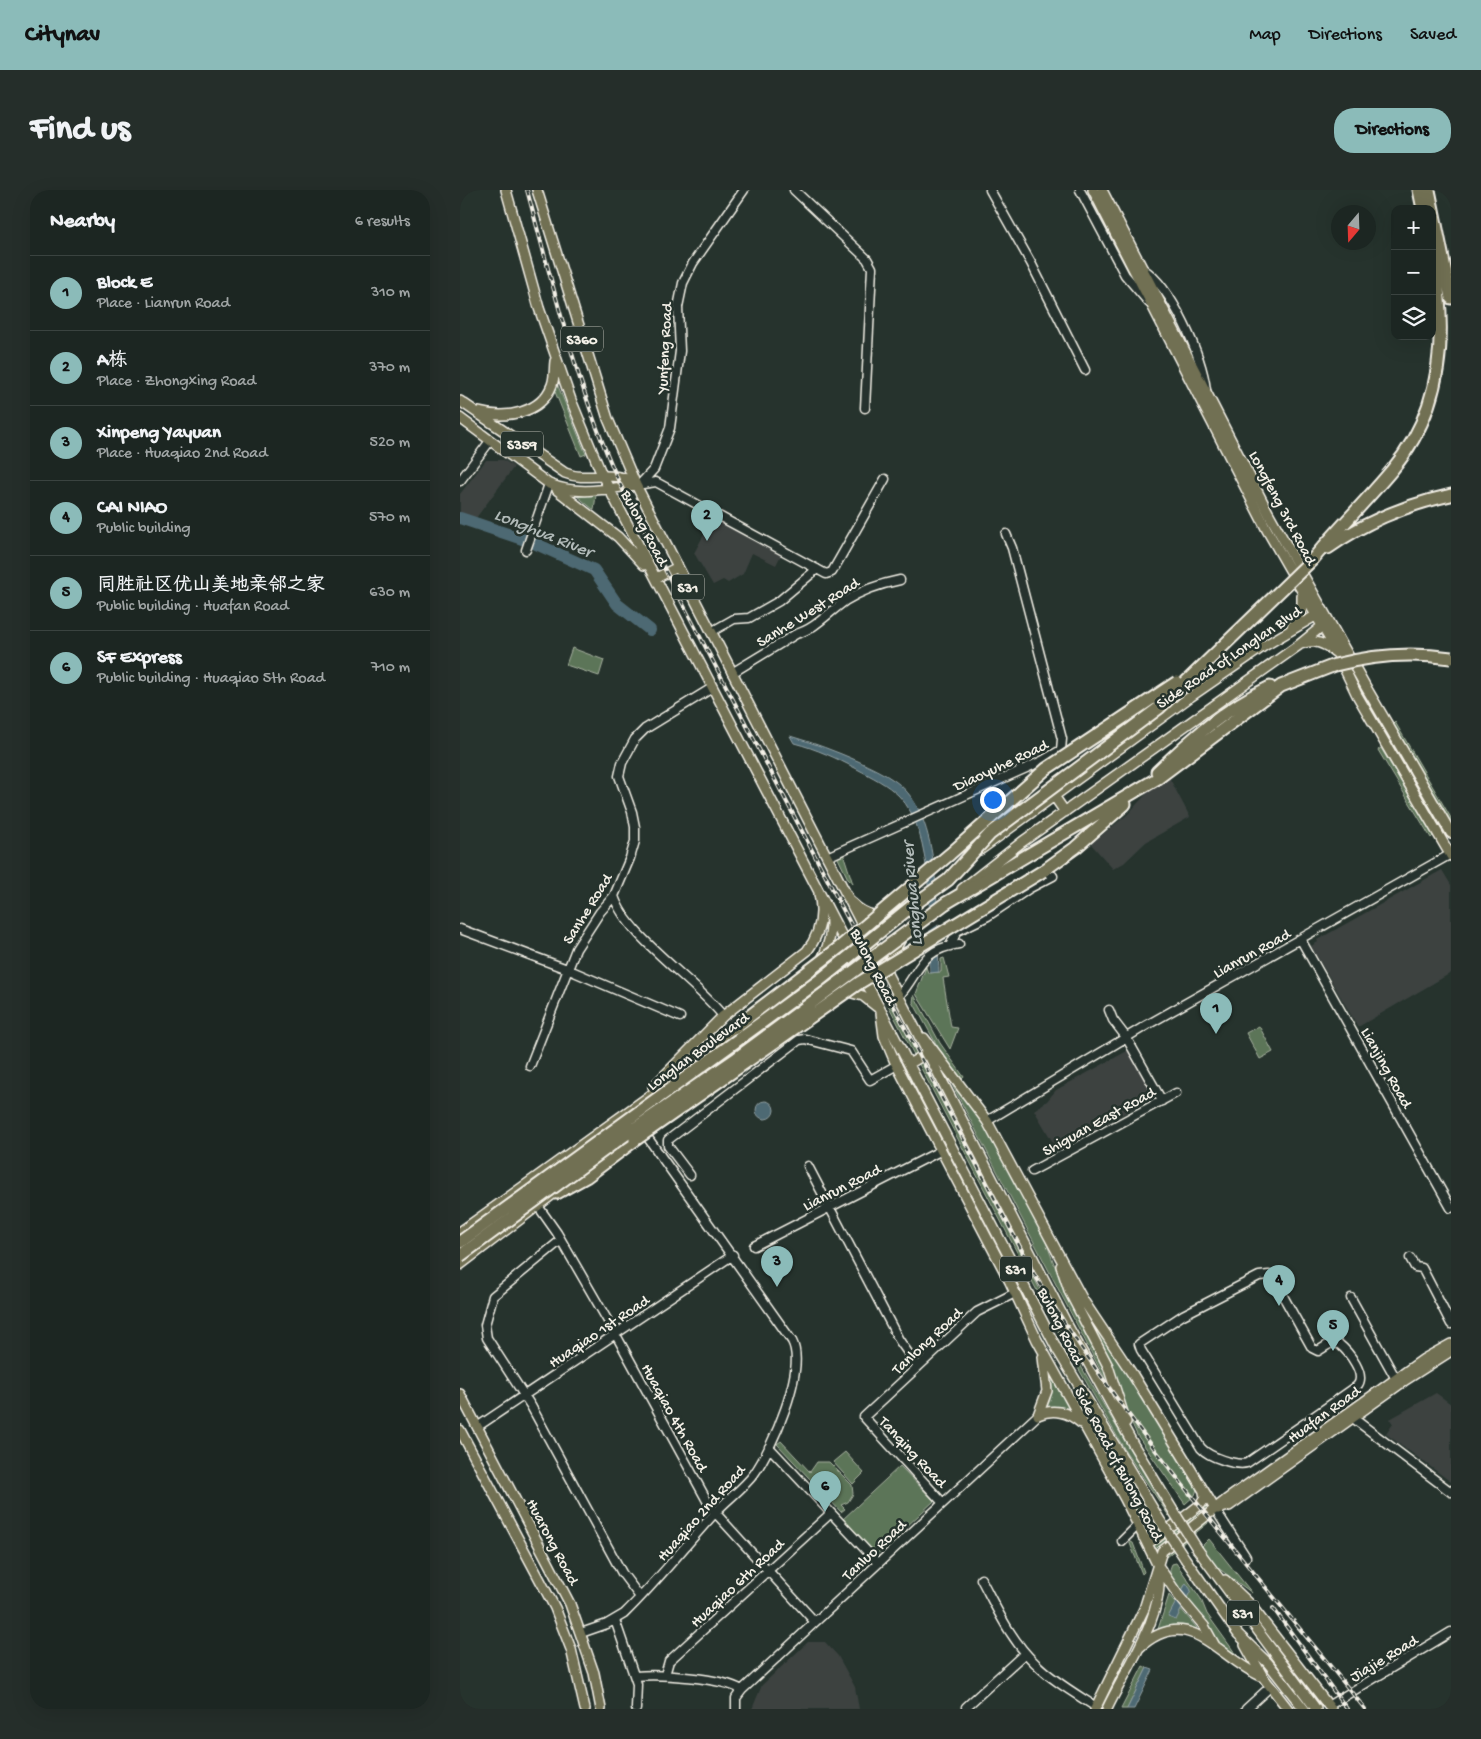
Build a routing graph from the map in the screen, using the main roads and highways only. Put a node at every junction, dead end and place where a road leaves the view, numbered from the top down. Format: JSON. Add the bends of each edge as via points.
{"nodes":[{"id":1,"x":506,"y":190,"type":"edge"},
{"id":2,"x":538,"y":190,"type":"edge"},
{"id":3,"x":1093,"y":190,"type":"edge"},
{"id":4,"x":1102,"y":190,"type":"edge"},
{"id":5,"x":1419,"y":190,"type":"edge"},
{"id":6,"x":1430,"y":190,"type":"edge"},
{"id":7,"x":1422,"y":205,"type":"edge"},
{"id":8,"x":1436,"y":280,"type":"edge"},
{"id":9,"x":1451,"y":298,"type":"edge"},
{"id":10,"x":555,"y":356,"type":"junction"},
{"id":11,"x":460,"y":401,"type":"edge"},
{"id":12,"x":472,"y":410,"type":"junction"},
{"id":13,"x":460,"y":418,"type":"edge"},
{"id":14,"x":602,"y":475,"type":"junction"},
{"id":15,"x":549,"y":484,"type":"junction"},
{"id":16,"x":636,"y":485,"type":"junction"},
{"id":17,"x":609,"y":489,"type":"junction"},
{"id":18,"x":1451,"y":495,"type":"edge"},
{"id":19,"x":1314,"y":559,"type":"junction"},
{"id":20,"x":678,"y":567,"type":"junction"},
{"id":21,"x":656,"y":578,"type":"junction"},
{"id":22,"x":1299,"y":587,"type":"junction"},
{"id":23,"x":1315,"y":616,"type":"junction"},
{"id":24,"x":1326,"y":616,"type":"junction"},
{"id":25,"x":1322,"y":627,"type":"junction"},
{"id":26,"x":1290,"y":630,"type":"junction"},
{"id":27,"x":1298,"y":645,"type":"junction"},
{"id":28,"x":1451,"y":658,"type":"edge"},
{"id":29,"x":1336,"y":659,"type":"junction"},
{"id":30,"x":1209,"y":660,"type":"junction"},
{"id":31,"x":1054,"y":796,"type":"junction"},
{"id":32,"x":1065,"y":812,"type":"junction"},
{"id":33,"x":1451,"y":833,"type":"edge"},
{"id":34,"x":1451,"y":855,"type":"edge"},
{"id":35,"x":946,"y":878,"type":"junction"},
{"id":36,"x":815,"y":882,"type":"junction"},
{"id":37,"x":848,"y":900,"type":"junction"},
{"id":38,"x":945,"y":902,"type":"junction"},
{"id":39,"x":828,"y":906,"type":"junction"},
{"id":40,"x":899,"y":911,"type":"junction"},
{"id":41,"x":913,"y":925,"type":"junction"},
{"id":42,"x":867,"y":936,"type":"junction"},
{"id":43,"x":850,"y":950,"type":"junction"},
{"id":44,"x":876,"y":953,"type":"junction"},
{"id":45,"x":859,"y":966,"type":"junction"},
{"id":46,"x":804,"y":987,"type":"junction"},
{"id":47,"x":896,"y":992,"type":"junction"},
{"id":48,"x":820,"y":995,"type":"junction"},
{"id":49,"x":881,"y":1010,"type":"junction"},
{"id":50,"x":914,"y":1024,"type":"junction"},
{"id":51,"x":927,"y":1054,"type":"junction"},
{"id":52,"x":909,"y":1064,"type":"junction"},
{"id":53,"x":660,"y":1088,"type":"junction"},
{"id":54,"x":633,"y":1108,"type":"junction"},
{"id":55,"x":621,"y":1117,"type":"junction"},
{"id":56,"x":636,"y":1129,"type":"junction"},
{"id":57,"x":557,"y":1193,"type":"joint"},
{"id":58,"x":994,"y":1226,"type":"junction"},
{"id":59,"x":460,"y":1232,"type":"edge"},
{"id":60,"x":460,"y":1242,"type":"edge"},
{"id":61,"x":1057,"y":1252,"type":"junction"},
{"id":62,"x":460,"y":1256,"type":"edge"},
{"id":63,"x":460,"y":1265,"type":"edge"},
{"id":64,"x":1015,"y":1295,"type":"junction"},
{"id":65,"x":1038,"y":1340,"type":"junction"},
{"id":66,"x":1451,"y":1344,"type":"edge"},
{"id":67,"x":1450,"y":1354,"type":"edge"},
{"id":68,"x":460,"y":1394,"type":"edge"},
{"id":69,"x":1350,"y":1416,"type":"junction"},
{"id":70,"x":1086,"y":1428,"type":"junction"},
{"id":71,"x":460,"y":1430,"type":"edge"},
{"id":72,"x":1133,"y":1444,"type":"junction"},
{"id":73,"x":1204,"y":1492,"type":"junction"},
{"id":74,"x":1215,"y":1509,"type":"junction"},
{"id":75,"x":1143,"y":1537,"type":"junction"},
{"id":76,"x":1157,"y":1564,"type":"junction"},
{"id":77,"x":1212,"y":1569,"type":"junction"},
{"id":78,"x":1238,"y":1634,"type":"junction"},
{"id":79,"x":1127,"y":1644,"type":"junction"},
{"id":80,"x":1215,"y":1646,"type":"junction"},
{"id":81,"x":1135,"y":1651,"type":"junction"},
{"id":82,"x":1272,"y":1660,"type":"junction"},
{"id":83,"x":1263,"y":1676,"type":"junction"},
{"id":84,"x":601,"y":1707,"type":"edge"},
{"id":85,"x":1096,"y":1708,"type":"edge"},
{"id":86,"x":1330,"y":1708,"type":"edge"},
{"id":87,"x":585,"y":1709,"type":"edge"},
{"id":88,"x":1107,"y":1709,"type":"edge"},
{"id":89,"x":1288,"y":1709,"type":"edge"},
{"id":90,"x":1304,"y":1709,"type":"edge"},
{"id":91,"x":1316,"y":1709,"type":"edge"}],
"edges":[{"from":1,"to":10,"type":"main road","name":"Bulong Road","number":"S360","via":[[538,308]]},
{"from":2,"to":16,"type":"main road","name":"Bulong Road","number":"S360","via":[[608,419]]},
{"from":3,"to":22,"type":"main road","name":"Longfeng 3rd Road"},
{"from":4,"to":24,"type":"main road","name":"Longfeng 3rd Road","via":[[1269,514]]},
{"from":5,"to":7,"type":"highway"},
{"from":6,"to":9,"type":"highway"},
{"from":8,"to":19,"type":"highway","via":[[1442,320],[1440,362],[1427,409],[1393,469]]},
{"from":10,"to":12,"type":"main road","via":[[552,384],[532,407],[505,416]]},
{"from":10,"to":14,"type":"main road","name":"Bulong Road","number":"S360"},
{"from":11,"to":12,"type":"main road","number":"S359"},
{"from":12,"to":14,"type":"main road","number":"S359","via":[[560,471],[579,477]]},
{"from":13,"to":15,"type":"main road","number":"S359"},
{"from":14,"to":16,"type":"main road","number":"S359","via":[[622,477]]},
{"from":14,"to":17,"type":"main road","name":"Bulong Road","number":"S360"},
{"from":15,"to":17,"type":"main road","number":"S359","via":[[572,491]]},
{"from":15,"to":21,"type":"main road","via":[[618,537]]},
{"from":16,"to":17,"type":"main road","number":"S359"},
{"from":16,"to":20,"type":"main road","name":"Bulong Road","number":"S31"},
{"from":17,"to":21,"type":"main road","name":"Bulong Road","number":"S360"},
{"from":18,"to":19,"type":"highway","via":[[1410,505],[1370,521]]},
{"from":19,"to":30,"type":"highway","bridge":true},
{"from":20,"to":21,"type":"main road"},
{"from":20,"to":37,"type":"main road","name":"Bulong Road","number":"S31"},
{"from":21,"to":36,"type":"main road","name":"Bulong Road","number":"S31"},
{"from":22,"to":23,"type":"main road","name":"Longfeng 3rd Road"},
{"from":22,"to":26,"type":"main road","via":[[1302,609]]},
{"from":23,"to":24,"type":"main road","name":"Side Road of Longlan Blvd"},
{"from":23,"to":25,"type":"main road","name":"Longfeng 3rd Road"},
{"from":23,"to":26,"type":"main road","name":"Side Road of Longlan Blvd"},
{"from":24,"to":25,"type":"main road","name":"Side Road of Longlan Blvd"},
{"from":24,"to":33,"type":"main road","name":"Longfeng 3rd Road"},
{"from":25,"to":27,"type":"main road","name":"Side Road of Longlan Blvd"},
{"from":25,"to":29,"type":"main road","name":"Longfeng 3rd Road"},
{"from":26,"to":31,"type":"main road","name":"Side Road of Longlan Blvd","via":[[1190,697]]},
{"from":27,"to":29,"type":"main road","via":[[1309,641],[1327,645]]},
{"from":27,"to":32,"type":"main road","name":"Side Road of Longlan Blvd"},
{"from":28,"to":29,"type":"highway","bridge":true,"via":[[1395,655]]},
{"from":29,"to":34,"type":"main road","name":"Longfeng 3rd Road"},
{"from":29,"to":38,"type":"highway","name":"Longlan Boulevard","via":[[1282,686],[1151,783]]},
{"from":29,"to":56,"type":"highway","bridge":true,"via":[[1289,677],[1227,710],[1060,860],[859,983]]},
{"from":30,"to":35,"type":"highway","name":"Longlan Boulevard","bridge":true,"via":[[1138,725],[990,834]]},
{"from":30,"to":53,"type":"highway","bridge":true,"via":[[1152,701],[1046,768],[840,947]]},
{"from":31,"to":32,"type":"main road"},
{"from":31,"to":35,"type":"main road","name":"Side Road of Longlan Blvd"},
{"from":32,"to":38,"type":"main road","name":"Side Road of Longlan Blvd"},
{"from":35,"to":40,"type":"main road","name":"Side Road of Longlan Blvd"},
{"from":35,"to":60,"type":"highway","name":"Longlan Boulevard","bridge":true,"via":[[820,980]]},
{"from":36,"to":39,"type":"main road","name":"Bulong Road","number":"S31"},
{"from":36,"to":54,"type":"main road","via":[[821,916],[813,942],[795,962],[723,1016]]},
{"from":37,"to":40,"type":"main road","via":[[872,916]]},
{"from":37,"to":42,"type":"main road","name":"Bulong Road","number":"S31"},
{"from":38,"to":41,"type":"main road","name":"Side Road of Longlan Blvd","bridge":true},
{"from":38,"to":62,"type":"highway","name":"Longlan Boulevard","bridge":true,"via":[[737,1058]]},
{"from":39,"to":43,"type":"main road","name":"Bulong Road","number":"S31"},
{"from":39,"to":46,"type":"main road","via":[[831,925],[826,950]]},
{"from":40,"to":42,"type":"main road","name":"Side Road of Longlan Blvd"},
{"from":41,"to":44,"type":"main road","name":"Side Road of Longlan Blvd"},
{"from":41,"to":47,"type":"main road","via":[[892,955],[890,965]]},
{"from":42,"to":43,"type":"main road","name":"Side Road of Longlan Blvd"},
{"from":42,"to":44,"type":"main road","name":"Bulong Road","number":"S31"},
{"from":43,"to":45,"type":"main road","name":"Bulong Road","number":"S31"},
{"from":43,"to":46,"type":"main road","name":"Side Road of Longlan Blvd"},
{"from":44,"to":45,"type":"main road","name":"Side Road of Longlan Blvd"},
{"from":44,"to":47,"type":"main road","name":"Bulong Road","number":"S31"},
{"from":45,"to":48,"type":"main road","name":"Side Road of Longlan Blvd"},
{"from":45,"to":49,"type":"main road","name":"Bulong Road","number":"S31"},
{"from":46,"to":53,"type":"main road","name":"Side Road of Longlan Blvd"},
{"from":47,"to":50,"type":"main road","name":"Bulong Road","number":"S31"},
{"from":48,"to":49,"type":"main road","via":[[832,991],[853,993],[873,1002]]},
{"from":48,"to":56,"type":"main road","name":"Side Road of Longlan Blvd"},
{"from":49,"to":52,"type":"main road","name":"Bulong Road","number":"S31"},
{"from":49,"to":64,"type":"main road","name":"Side Road of Bulong Road","via":[[884,1036],[897,1065]]},
{"from":50,"to":51,"type":"main road","name":"Bulong Road","number":"S31"},
{"from":50,"to":61,"type":"main road","via":[[987,1121]]},
{"from":51,"to":52,"type":"main road"},
{"from":51,"to":72,"type":"main road","name":"Bulong Road","number":"S31"},
{"from":52,"to":58,"type":"main road","name":"Bulong Road","number":"S31"},
{"from":53,"to":54,"type":"main road","name":"Side Road of Longlan Blvd"},
{"from":54,"to":55,"type":"main road"},
{"from":54,"to":56,"type":"main road"},
{"from":55,"to":56,"type":"main road"},
{"from":55,"to":59,"type":"main road"},
{"from":56,"to":57,"type":"highway","via":[[586,1177]]},
{"from":57,"to":63,"type":"main road"},
{"from":58,"to":64,"type":"main road"},
{"from":58,"to":78,"type":"main road","name":"Bulong Road","number":"S31","bridge":true,"via":[[1058,1351],[1109,1440]]},
{"from":61,"to":72,"type":"main road","via":[[1070,1293],[1108,1366]]},
{"from":61,"to":73,"type":"main road","via":[[1083,1300]]},
{"from":64,"to":65,"type":"main road","name":"Side Road of Bulong Road"},
{"from":65,"to":70,"type":"main road","name":"Side Road of Bulong Road"},
{"from":65,"to":70,"type":"main road","via":[[1047,1384],[1045,1400],[1038,1415],[1051,1411],[1066,1414]]},
{"from":66,"to":69,"type":"main road","name":"Huafan Road","via":[[1396,1379]]},
{"from":67,"to":69,"type":"main road","name":"Huafan Road"},
{"from":68,"to":84,"type":"main road","name":"Huarong Road","via":[[563,1588],[594,1673]]},
{"from":69,"to":74,"type":"main road","name":"Huafan Road"},
{"from":70,"to":75,"type":"main road","name":"Side Road of Bulong Road"},
{"from":71,"to":87,"type":"main road","name":"Huarong Road","via":[[555,1608],[570,1649]]},
{"from":72,"to":77,"type":"main road","name":"Bulong Road","number":"S31","bridge":true},
{"from":73,"to":74,"type":"main road"},
{"from":73,"to":75,"type":"main road","via":[[1201,1504],[1157,1538],[1151,1541]]},
{"from":74,"to":76,"type":"main road","name":"Huafan Road","via":[[1162,1552]]},
{"from":75,"to":76,"type":"main road","name":"Side Road of Bulong Road"},
{"from":76,"to":79,"type":"main road","name":"Huafan Road","via":[[1146,1604]]},
{"from":76,"to":80,"type":"main road","name":"Side Road of Bulong Road","via":[[1204,1626]]},
{"from":76,"to":81,"type":"main road","via":[[1160,1592]]},
{"from":77,"to":82,"type":"main road","name":"Bulong Road","number":"S31"},
{"from":77,"to":86,"type":"main road","via":[[1250,1603]]},
{"from":78,"to":82,"type":"main road","name":"Bulong Road","number":"S31"},
{"from":78,"to":83,"type":"main road"},
{"from":79,"to":81,"type":"main road"},
{"from":79,"to":85,"type":"main road","name":"Huafan Road"},
{"from":80,"to":81,"type":"main road","via":[[1193,1632],[1175,1629],[1154,1636]]},
{"from":80,"to":83,"type":"main road","name":"Side Road of Bulong Road","via":[[1242,1666]]},
{"from":81,"to":88,"type":"main road"},
{"from":82,"to":90,"type":"main road","name":"Bulong Road","number":"S31"},
{"from":82,"to":91,"type":"main road","name":"Bulong Road","number":"S31"},
{"from":83,"to":89,"type":"main road"},
{"from":84,"to":87,"type":"main road"}]}
